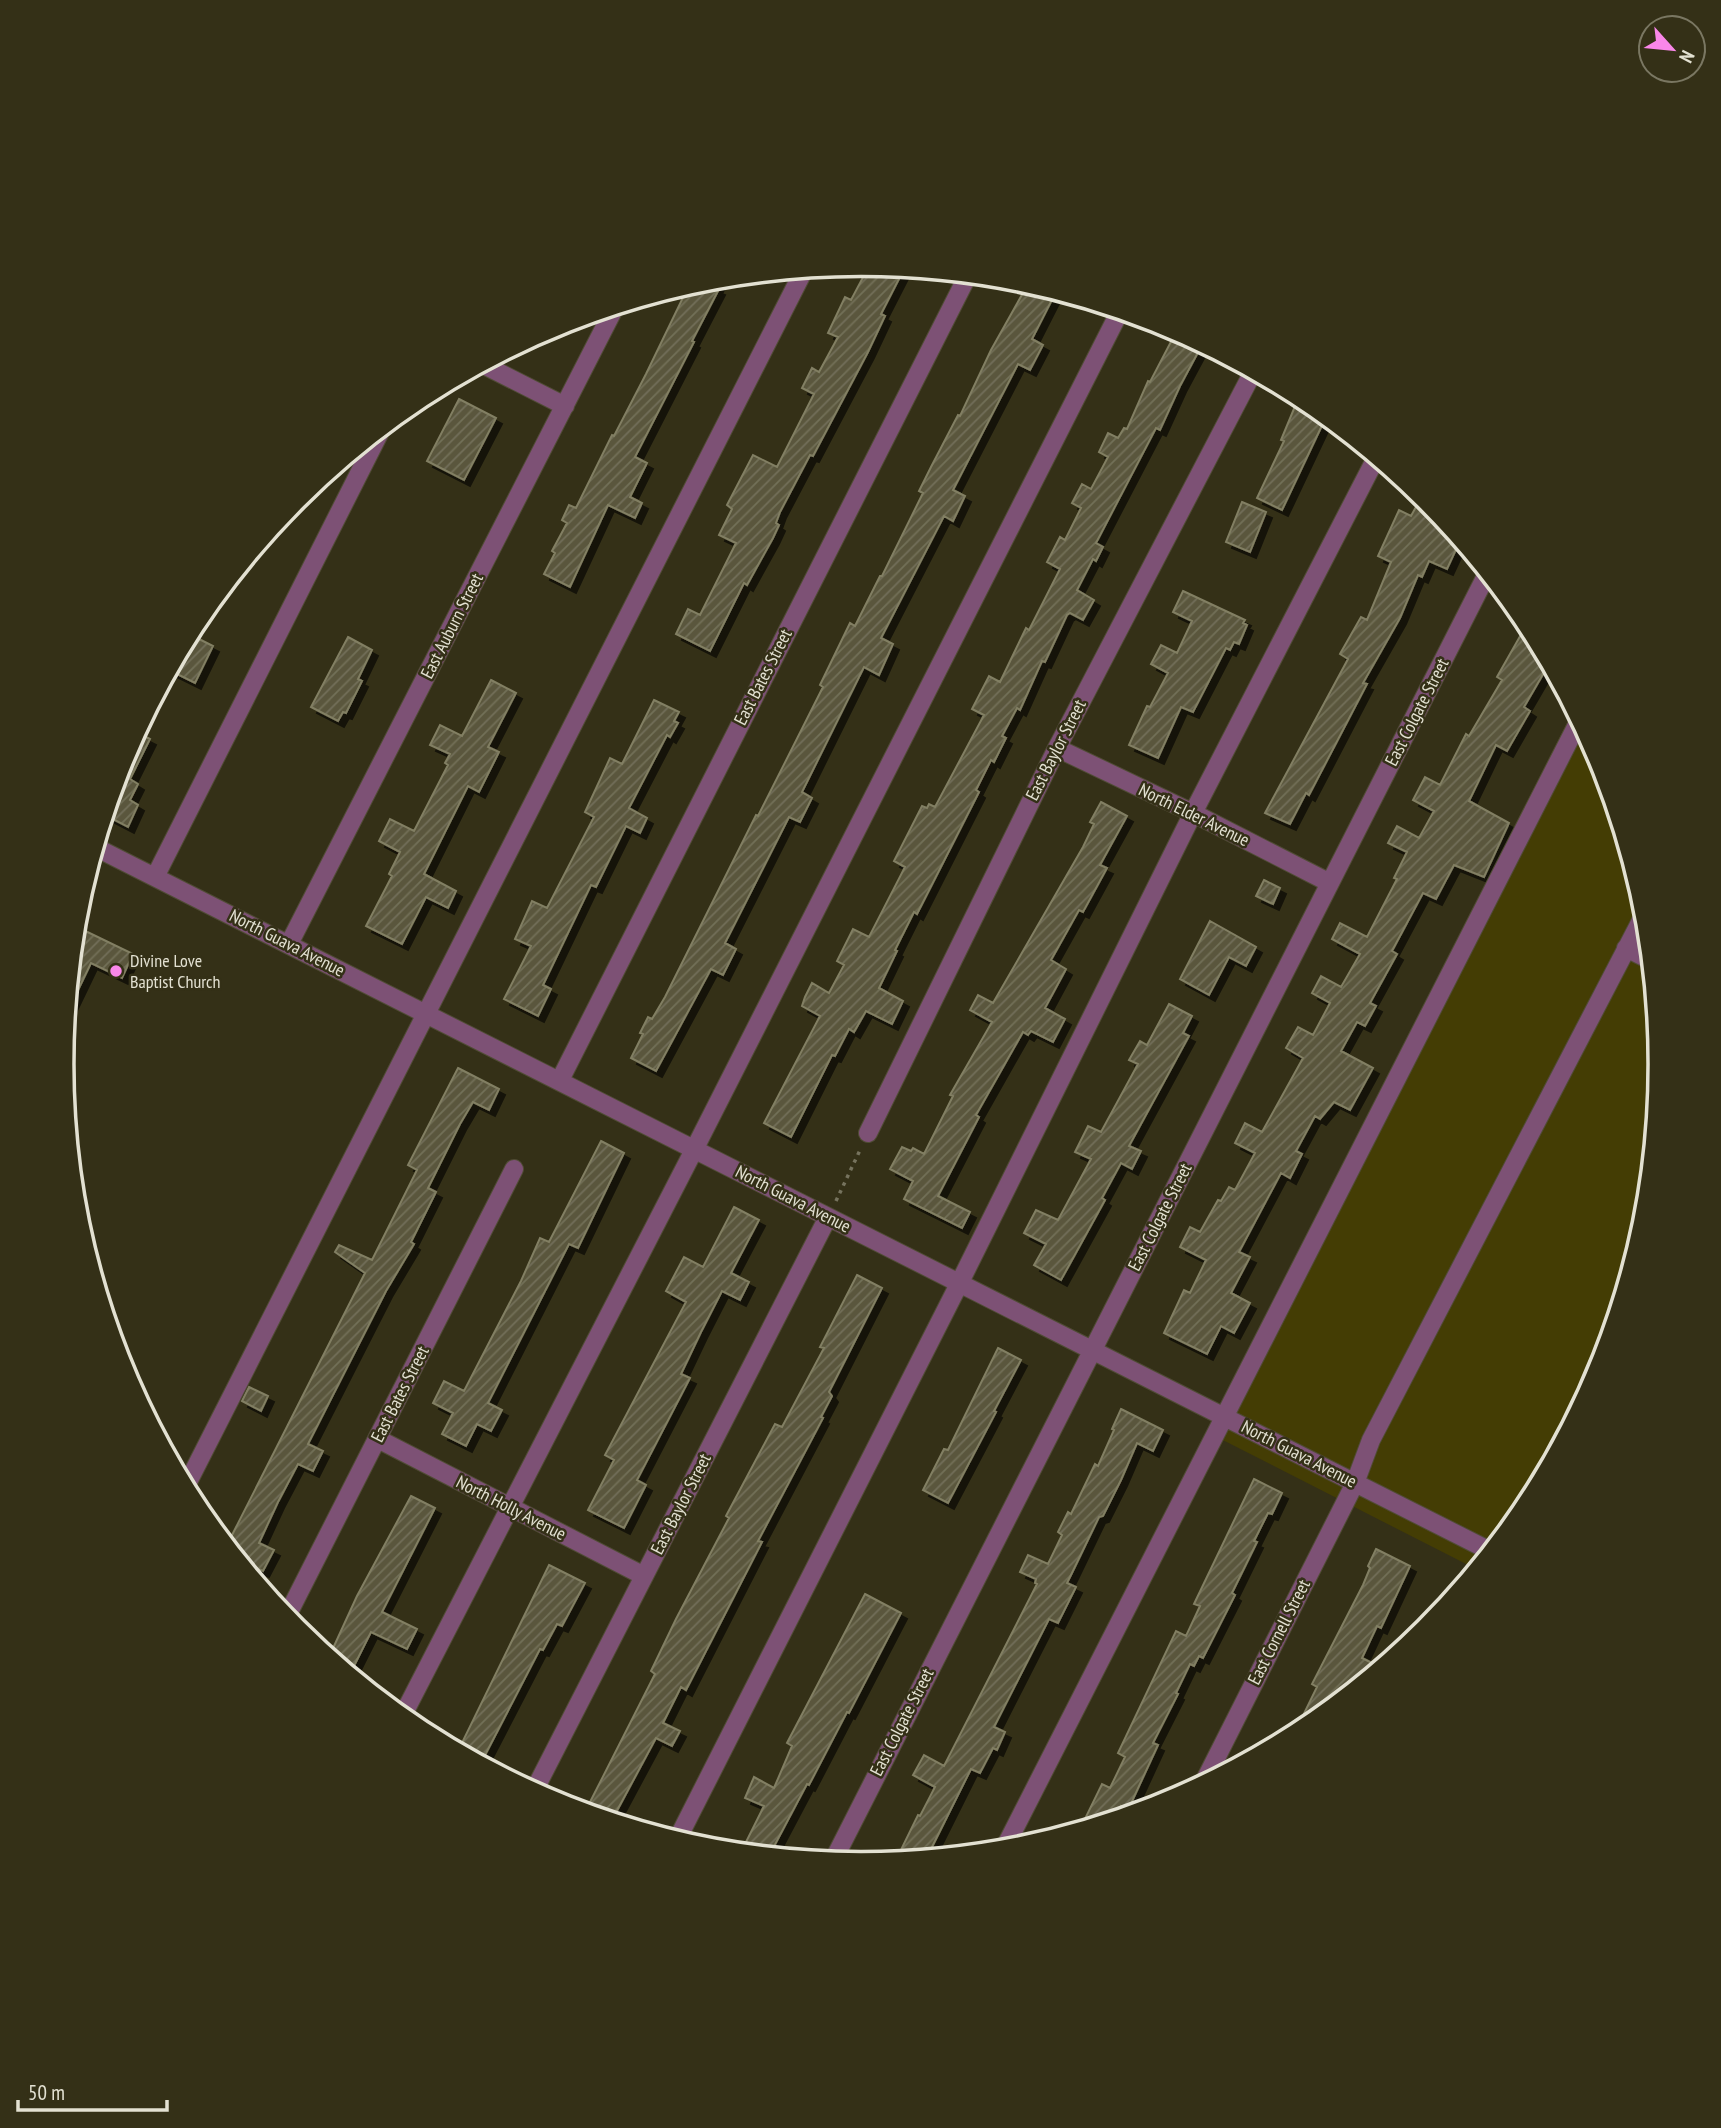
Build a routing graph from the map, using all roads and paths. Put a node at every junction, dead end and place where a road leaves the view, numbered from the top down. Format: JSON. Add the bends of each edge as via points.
{"nodes":[{"id":1,"x":799,"y":280,"type":"edge"},
{"id":2,"x":963,"y":284,"type":"edge"},
{"id":3,"x":609,"y":319,"type":"edge"},
{"id":4,"x":1116,"y":320,"type":"edge"},
{"id":5,"x":492,"y":369,"type":"edge"},
{"id":6,"x":1249,"y":379,"type":"edge"},
{"id":7,"x":565,"y":406,"type":"junction"},
{"id":8,"x":372,"y":447,"type":"edge"},
{"id":9,"x":1372,"y":466,"type":"edge"},
{"id":10,"x":1483,"y":582,"type":"edge"},
{"id":11,"x":1573,"y":732,"type":"edge"},
{"id":12,"x":1056,"y":748,"type":"junction"},
{"id":13,"x":1193,"y":813,"type":"junction"},
{"id":14,"x":103,"y":851,"type":"edge"},
{"id":15,"x":155,"y":877,"type":"junction"},
{"id":16,"x":1331,"y":883,"type":"junction"},
{"id":17,"x":1636,"y":930,"type":"edge"},
{"id":18,"x":289,"y":944,"type":"junction"},
{"id":19,"x":1626,"y":948,"type":"junction"},
{"id":20,"x":1640,"y":955,"type":"edge"},
{"id":21,"x":426,"y":1013,"type":"junction"},
{"id":22,"x":560,"y":1080,"type":"junction"},
{"id":23,"x":868,"y":1133,"type":"joint"},
{"id":24,"x":695,"y":1149,"type":"junction"},
{"id":25,"x":514,"y":1169,"type":"dead end"},
{"id":26,"x":828,"y":1216,"type":"junction"},
{"id":27,"x":960,"y":1284,"type":"junction"},
{"id":28,"x":1092,"y":1350,"type":"junction"},
{"id":29,"x":1223,"y":1416,"type":"junction"},
{"id":30,"x":377,"y":1439,"type":"junction"},
{"id":31,"x":191,"y":1476,"type":"edge"},
{"id":32,"x":1354,"y":1483,"type":"junction"},
{"id":33,"x":509,"y":1506,"type":"junction"},
{"id":34,"x":1481,"y":1548,"type":"edge"},
{"id":35,"x":644,"y":1576,"type":"junction"},
{"id":36,"x":292,"y":1607,"type":"edge"},
{"id":37,"x":407,"y":1707,"type":"edge"},
{"id":38,"x":1210,"y":1769,"type":"edge"},
{"id":39,"x":539,"y":1782,"type":"edge"},
{"id":40,"x":682,"y":1830,"type":"edge"},
{"id":41,"x":1010,"y":1837,"type":"edge"},
{"id":42,"x":837,"y":1850,"type":"edge"}],
"edges":[{"from":1,"to":21,"type":"street"},
{"from":2,"to":22,"type":"street","name":"East Bates Street"},
{"from":3,"to":7,"type":"street","name":"East Auburn Street"},
{"from":4,"to":24,"type":"street"},
{"from":5,"to":7,"type":"street"},
{"from":6,"to":12,"type":"street","name":"East Baylor Street"},
{"from":7,"to":18,"type":"street","name":"East Auburn Street"},
{"from":8,"to":15,"type":"street"},
{"from":9,"to":13,"type":"street"},
{"from":10,"to":16,"type":"street","name":"East Colgate Street"},
{"from":11,"to":29,"type":"street"},
{"from":12,"to":13,"type":"street","name":"North Elder Avenue"},
{"from":12,"to":23,"type":"street","name":"East Baylor Street"},
{"from":13,"to":16,"type":"street","name":"North Elder Avenue"},
{"from":13,"to":27,"type":"street"},
{"from":14,"to":15,"type":"street","name":"North Guava Avenue"},
{"from":15,"to":18,"type":"street","name":"North Guava Avenue"},
{"from":16,"to":28,"type":"street","name":"East Colgate Street"},
{"from":17,"to":19,"type":"street","name":"East Cornell Street"},
{"from":18,"to":21,"type":"street","name":"North Guava Avenue"},
{"from":19,"to":20,"type":"street"},
{"from":19,"to":32,"type":"street","name":"East Cornell Street","via":[[1378,1428]]},
{"from":21,"to":22,"type":"street","name":"North Guava Avenue"},
{"from":21,"to":31,"type":"street"},
{"from":22,"to":24,"type":"street","name":"North Guava Avenue"},
{"from":23,"to":26,"type":"path"},
{"from":24,"to":26,"type":"street","name":"North Guava Avenue"},
{"from":24,"to":33,"type":"street"},
{"from":25,"to":30,"type":"street","name":"East Bates Street"},
{"from":26,"to":27,"type":"street","name":"North Guava Avenue"},
{"from":26,"to":35,"type":"street","name":"East Baylor Street"},
{"from":27,"to":28,"type":"street","name":"North Guava Avenue"},
{"from":27,"to":40,"type":"street"},
{"from":28,"to":29,"type":"street","name":"North Guava Avenue"},
{"from":28,"to":42,"type":"street","name":"East Colgate Street"},
{"from":29,"to":32,"type":"street","name":"North Guava Avenue"},
{"from":29,"to":41,"type":"street"},
{"from":30,"to":33,"type":"street","name":"North Holly Avenue"},
{"from":30,"to":36,"type":"street","name":"East Bates Street"},
{"from":32,"to":34,"type":"street","name":"North Guava Avenue"},
{"from":32,"to":38,"type":"street","name":"East Cornell Street"},
{"from":33,"to":35,"type":"street","name":"North Holly Avenue"},
{"from":33,"to":37,"type":"street"},
{"from":35,"to":39,"type":"street","name":"East Baylor Street"}]}
